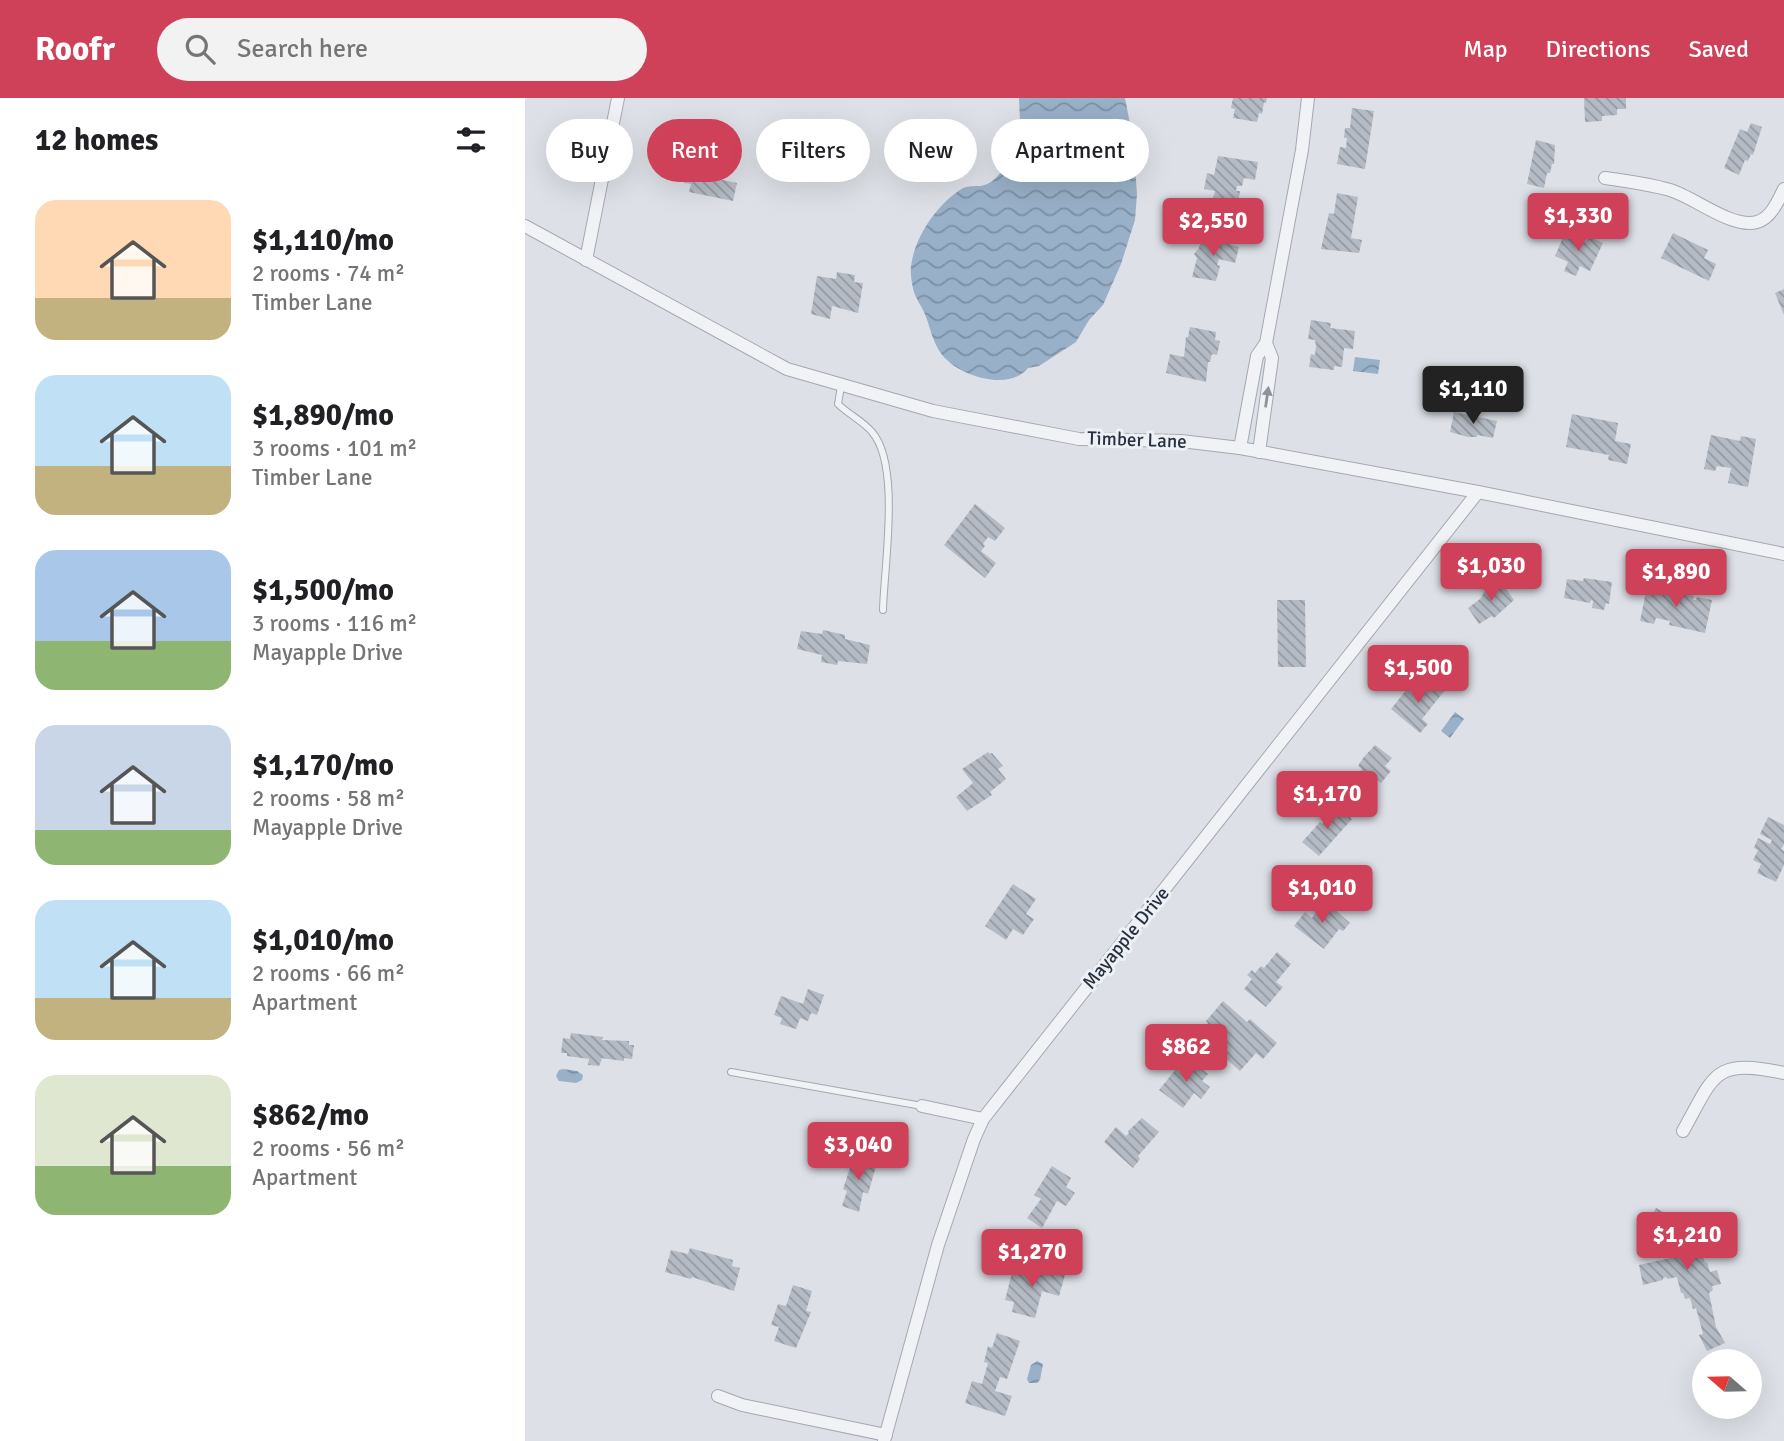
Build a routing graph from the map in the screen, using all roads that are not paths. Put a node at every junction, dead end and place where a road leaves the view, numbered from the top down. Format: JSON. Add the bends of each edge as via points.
{"nodes":[{"id":1,"x":618,"y":98,"type":"edge"},
{"id":2,"x":1308,"y":98,"type":"edge"},
{"id":3,"x":1605,"y":178,"type":"dead end"},
{"id":4,"x":1784,"y":189,"type":"edge"},
{"id":5,"x":525,"y":226,"type":"edge"},
{"id":6,"x":586,"y":260,"type":"junction"},
{"id":7,"x":1266,"y":343,"type":"junction"},
{"id":8,"x":841,"y":386,"type":"junction"},
{"id":9,"x":1240,"y":448,"type":"junction"},
{"id":10,"x":1259,"y":452,"type":"junction"},
{"id":11,"x":1478,"y":492,"type":"junction"},
{"id":12,"x":1784,"y":554,"type":"edge"},
{"id":13,"x":883,"y":610,"type":"dead end"},
{"id":14,"x":731,"y":1072,"type":"dead end"},
{"id":15,"x":1784,"y":1073,"type":"edge"},
{"id":16,"x":922,"y":1105,"type":"joint"},
{"id":17,"x":983,"y":1119,"type":"junction"},
{"id":18,"x":1683,"y":1131,"type":"dead end"},
{"id":19,"x":718,"y":1396,"type":"dead end"},
{"id":20,"x":885,"y":1438,"type":"edge"}],
"edges":[{"from":1,"to":6,"type":"street"},
{"from":2,"to":7,"type":"street"},
{"from":3,"to":4,"type":"street","via":[[1672,191],[1748,223],[1771,213]]},
{"from":5,"to":6,"type":"street","name":"Timber Lane"},
{"from":6,"to":8,"type":"street","name":"Timber Lane","via":[[762,357]]},
{"from":7,"to":9,"type":"street","via":[[1257,356]]},
{"from":10,"to":7,"type":"street","one_way":true,"via":[[1272,358]]},
{"from":8,"to":9,"type":"street","name":"Timber Lane","via":[[933,411],[1079,439],[1181,441]]},
{"from":8,"to":13,"type":"lane","via":[[838,404],[872,432],[888,480]]},
{"from":9,"to":10,"type":"street","name":"Timber Lane"},
{"from":10,"to":11,"type":"street","name":"Timber Lane"},
{"from":11,"to":12,"type":"street","name":"Timber Lane"},
{"from":11,"to":17,"type":"street","name":"Mayapple Drive"},
{"from":14,"to":16,"type":"lane"},
{"from":15,"to":18,"type":"street","via":[[1752,1066],[1727,1069],[1711,1080]]},
{"from":16,"to":17,"type":"street"},
{"from":17,"to":20,"type":"street","name":"Mayapple Drive","via":[[938,1245]]},
{"from":19,"to":20,"type":"street"}]}
